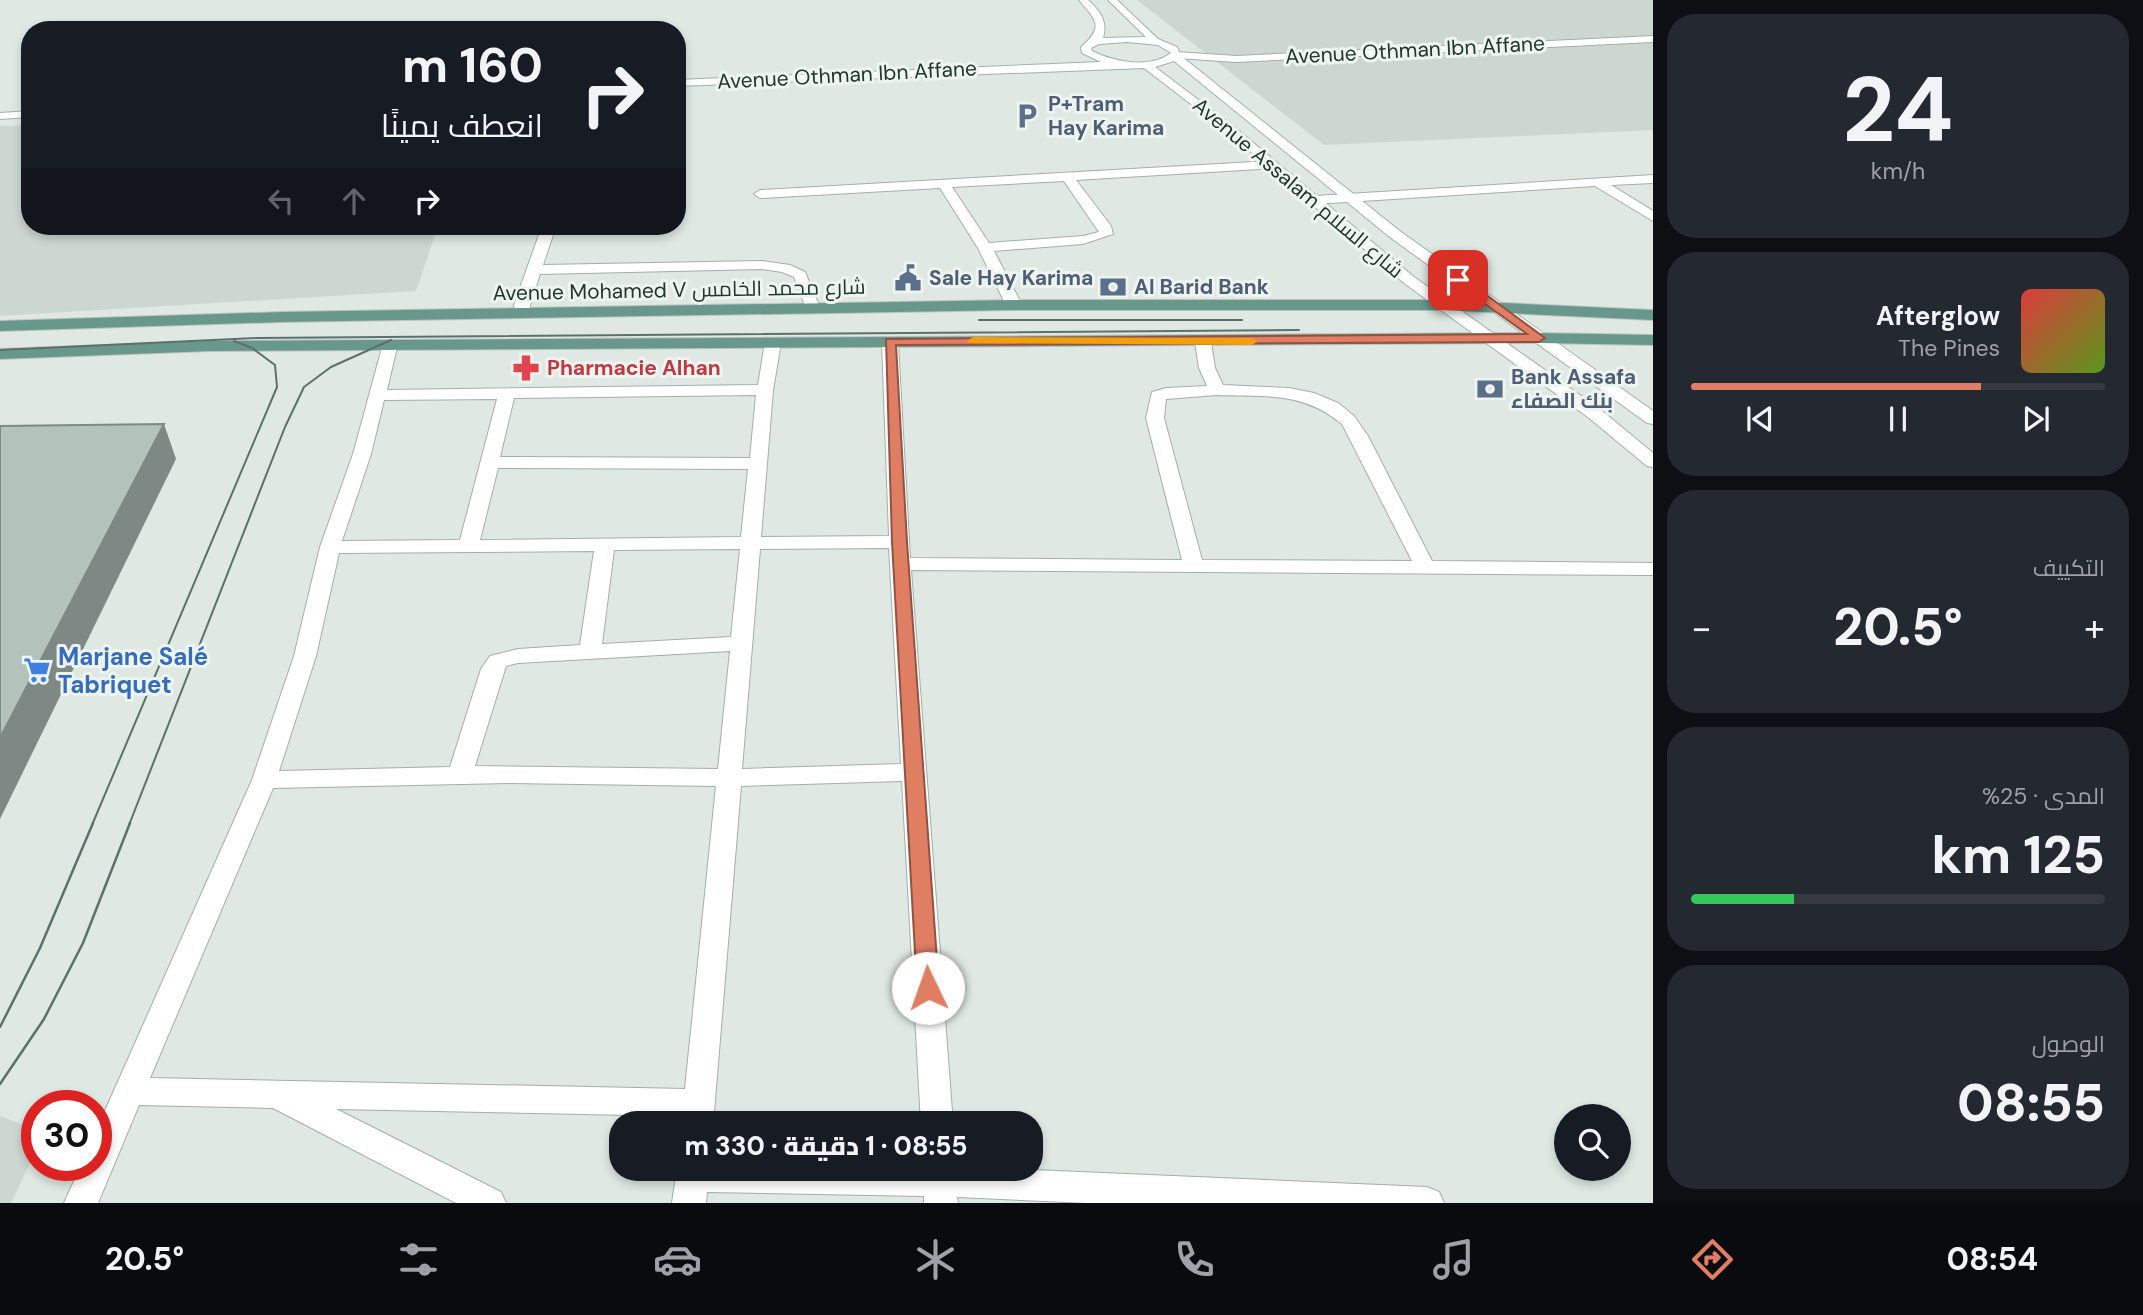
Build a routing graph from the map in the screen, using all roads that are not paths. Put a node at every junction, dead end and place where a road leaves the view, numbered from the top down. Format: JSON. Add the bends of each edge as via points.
{"nodes":[{"id":1,"x":1083,"y":0,"type":"edge"},
{"id":2,"x":1112,"y":0,"type":"edge"},
{"id":3,"x":1653,"y":39,"type":"edge"},
{"id":4,"x":1097,"y":41,"type":"junction"},
{"id":5,"x":1155,"y":42,"type":"junction"},
{"id":6,"x":1086,"y":47,"type":"junction"},
{"id":7,"x":1176,"y":56,"type":"junction"},
{"id":8,"x":1128,"y":64,"type":"junction"},
{"id":9,"x":1145,"y":64,"type":"junction"},
{"id":10,"x":1017,"y":68,"type":"junction"},
{"id":11,"x":686,"y":83,"type":"edge"},
{"id":12,"x":21,"y":115,"type":"edge"},
{"id":13,"x":0,"y":116,"type":"edge"},
{"id":14,"x":1272,"y":165,"type":"junction"},
{"id":15,"x":1067,"y":176,"type":"junction"},
{"id":16,"x":1653,"y":178,"type":"edge"},
{"id":17,"x":943,"y":182,"type":"junction"},
{"id":18,"x":1597,"y":182,"type":"junction"},
{"id":19,"x":760,"y":194,"type":"dead end"},
{"id":20,"x":1349,"y":198,"type":"junction"},
{"id":21,"x":1315,"y":200,"type":"junction"},
{"id":22,"x":1653,"y":217,"type":"edge"},
{"id":23,"x":546,"y":235,"type":"edge"},
{"id":24,"x":985,"y":248,"type":"junction"},
{"id":25,"x":533,"y":270,"type":"junction"},
{"id":26,"x":1014,"y":305,"type":"junction"},
{"id":27,"x":1441,"y":305,"type":"junction"},
{"id":28,"x":1496,"y":307,"type":"junction"},
{"id":29,"x":813,"y":310,"type":"junction"},
{"id":30,"x":522,"y":313,"type":"junction"},
{"id":31,"x":1653,"y":314,"type":"edge"},
{"id":32,"x":0,"y":326,"type":"edge"},
{"id":33,"x":1489,"y":338,"type":"junction"},
{"id":34,"x":1539,"y":338,"type":"junction"},
{"id":35,"x":1653,"y":340,"type":"edge"},
{"id":36,"x":890,"y":342,"type":"junction"},
{"id":37,"x":1203,"y":342,"type":"junction"},
{"id":38,"x":773,"y":343,"type":"junction"},
{"id":39,"x":389,"y":346,"type":"junction"},
{"id":40,"x":0,"y":354,"type":"edge"},
{"id":41,"x":765,"y":390,"type":"junction"},
{"id":42,"x":1217,"y":390,"type":"junction"},
{"id":43,"x":507,"y":394,"type":"junction"},
{"id":44,"x":378,"y":396,"type":"junction"},
{"id":45,"x":1653,"y":419,"type":"edge"},
{"id":46,"x":490,"y":461,"type":"junction"},
{"id":47,"x":1653,"y":462,"type":"edge"},
{"id":48,"x":759,"y":464,"type":"junction"},
{"id":49,"x":751,"y":542,"type":"junction"},
{"id":50,"x":605,"y":544,"type":"junction"},
{"id":51,"x":469,"y":545,"type":"junction"},
{"id":52,"x":331,"y":547,"type":"junction"},
{"id":53,"x":901,"y":553,"type":"junction"},
{"id":54,"x":1194,"y":566,"type":"junction"},
{"id":55,"x":1425,"y":567,"type":"junction"},
{"id":56,"x":1653,"y":569,"type":"edge"},
{"id":57,"x":742,"y":643,"type":"junction"},
{"id":58,"x":590,"y":652,"type":"junction"},
{"id":59,"x":915,"y":772,"type":"junction"},
{"id":60,"x":460,"y":775,"type":"junction"},
{"id":61,"x":729,"y":778,"type":"junction"},
{"id":62,"x":264,"y":780,"type":"junction"},
{"id":63,"x":131,"y":1091,"type":"junction"},
{"id":64,"x":273,"y":1093,"type":"junction"},
{"id":65,"x":691,"y":1111,"type":"edge"},
{"id":66,"x":698,"y":1111,"type":"edge"},
{"id":67,"x":936,"y":1111,"type":"edge"},
{"id":68,"x":691,"y":1183,"type":"edge"},
{"id":69,"x":940,"y":1184,"type":"edge"},
{"id":70,"x":81,"y":1203,"type":"edge"},
{"id":71,"x":489,"y":1203,"type":"edge"},
{"id":72,"x":1427,"y":1203,"type":"edge"}],
"edges":[{"from":1,"to":4,"type":"street","via":[[1101,19]]},
{"from":2,"to":5,"type":"street"},
{"from":3,"to":7,"type":"street","name":"Avenue Othman Ibn Affane","via":[[1236,59]]},
{"from":4,"to":5,"type":"street"},
{"from":4,"to":6,"type":"street","name":"Avenue Othman Ibn Affane"},
{"from":5,"to":7,"type":"street","name":"Avenue Assalam شارع السلام","via":[[1174,49]]},
{"from":6,"to":8,"type":"street","via":[[1096,58]]},
{"from":6,"to":10,"type":"street","name":"Avenue Othman Ibn Affane","via":[[1059,60]]},
{"from":7,"to":9,"type":"street"},
{"from":7,"to":20,"type":"street","name":"Avenue Assalam شارع السلام"},
{"from":8,"to":9,"type":"street"},
{"from":8,"to":10,"type":"street","name":"Avenue Othman Ibn Affane"},
{"from":9,"to":14,"type":"street","name":"Avenue Assalam شارع السلام"},
{"from":10,"to":11,"type":"street","name":"Avenue Othman Ibn Affane"},
{"from":12,"to":13,"type":"street"},
{"from":14,"to":15,"type":"street"},
{"from":14,"to":21,"type":"street","name":"Avenue Assalam شارع السلام"},
{"from":15,"to":17,"type":"street"},
{"from":15,"to":24,"type":"street","via":[[1104,226],[1105,234]]},
{"from":16,"to":18,"type":"street"},
{"from":17,"to":19,"type":"street"},
{"from":17,"to":24,"type":"street"},
{"from":18,"to":20,"type":"street"},
{"from":18,"to":22,"type":"street"},
{"from":20,"to":21,"type":"street"},
{"from":20,"to":28,"type":"street","name":"Avenue Assalam شارع السلام"},
{"from":21,"to":27,"type":"street","name":"Avenue Assalam شارع السلام"},
{"from":23,"to":25,"type":"street"},
{"from":24,"to":26,"type":"street"},
{"from":25,"to":29,"type":"street","via":[[776,266],[800,275]]},
{"from":25,"to":30,"type":"street"},
{"from":26,"to":27,"type":"main road","name":"Avenue Mohamed V شارع محمد الخامس"},
{"from":26,"to":29,"type":"main road","name":"Avenue Mohamed V شارع محمد الخامس"},
{"from":27,"to":28,"type":"main road","name":"Avenue Mohamed V شارع محمد الخامس"},
{"from":27,"to":33,"type":"street","name":"Avenue Assalam شارع السلام"},
{"from":28,"to":31,"type":"main road","name":"Avenue Mohamed V شارع محمد الخامس"},
{"from":28,"to":34,"type":"street","name":"Avenue Assalam شارع السلام"},
{"from":29,"to":30,"type":"main road","name":"Avenue Mohamed V شارع محمد الخامس"},
{"from":30,"to":32,"type":"main road","name":"Avenue Mohamed V شارع محمد الخامس"},
{"from":33,"to":34,"type":"main road"},
{"from":33,"to":37,"type":"main road"},
{"from":33,"to":47,"type":"street","name":"Avenue Assalam شارع السلام"},
{"from":34,"to":35,"type":"main road"},
{"from":34,"to":45,"type":"street","name":"Avenue Assalam شارع السلام"},
{"from":36,"to":37,"type":"main road"},
{"from":36,"to":38,"type":"main road"},
{"from":36,"to":53,"type":"street"},
{"from":37,"to":42,"type":"street"},
{"from":38,"to":39,"type":"main road"},
{"from":38,"to":41,"type":"street"},
{"from":39,"to":40,"type":"main road","via":[[210,346]]},
{"from":39,"to":44,"type":"street"},
{"from":41,"to":43,"type":"street"},
{"from":41,"to":48,"type":"street"},
{"from":42,"to":54,"type":"street","via":[[1166,393],[1158,396],[1155,406]]},
{"from":42,"to":55,"type":"street","via":[[1302,395],[1340,413],[1359,436]]},
{"from":43,"to":44,"type":"street"},
{"from":43,"to":46,"type":"street"},
{"from":44,"to":52,"type":"street"},
{"from":46,"to":48,"type":"street"},
{"from":46,"to":51,"type":"street"},
{"from":48,"to":49,"type":"street"},
{"from":49,"to":50,"type":"street"},
{"from":49,"to":53,"type":"street"},
{"from":49,"to":57,"type":"street"},
{"from":50,"to":51,"type":"street"},
{"from":50,"to":58,"type":"street"},
{"from":51,"to":52,"type":"street"},
{"from":52,"to":62,"type":"street","via":[[305,656]]},
{"from":53,"to":54,"type":"street"},
{"from":53,"to":59,"type":"street"},
{"from":54,"to":55,"type":"street"},
{"from":55,"to":56,"type":"street"},
{"from":57,"to":58,"type":"street"},
{"from":57,"to":61,"type":"street"},
{"from":58,"to":60,"type":"street","via":[[498,661]]},
{"from":59,"to":61,"type":"street"},
{"from":59,"to":67,"type":"street"},
{"from":60,"to":61,"type":"street"},
{"from":60,"to":62,"type":"street"},
{"from":61,"to":66,"type":"street"},
{"from":62,"to":63,"type":"street"},
{"from":63,"to":64,"type":"street"},
{"from":63,"to":70,"type":"street"},
{"from":64,"to":65,"type":"street","via":[[668,1104]]},
{"from":64,"to":71,"type":"street"},
{"from":68,"to":69,"type":"street"},
{"from":69,"to":72,"type":"street"}]}
